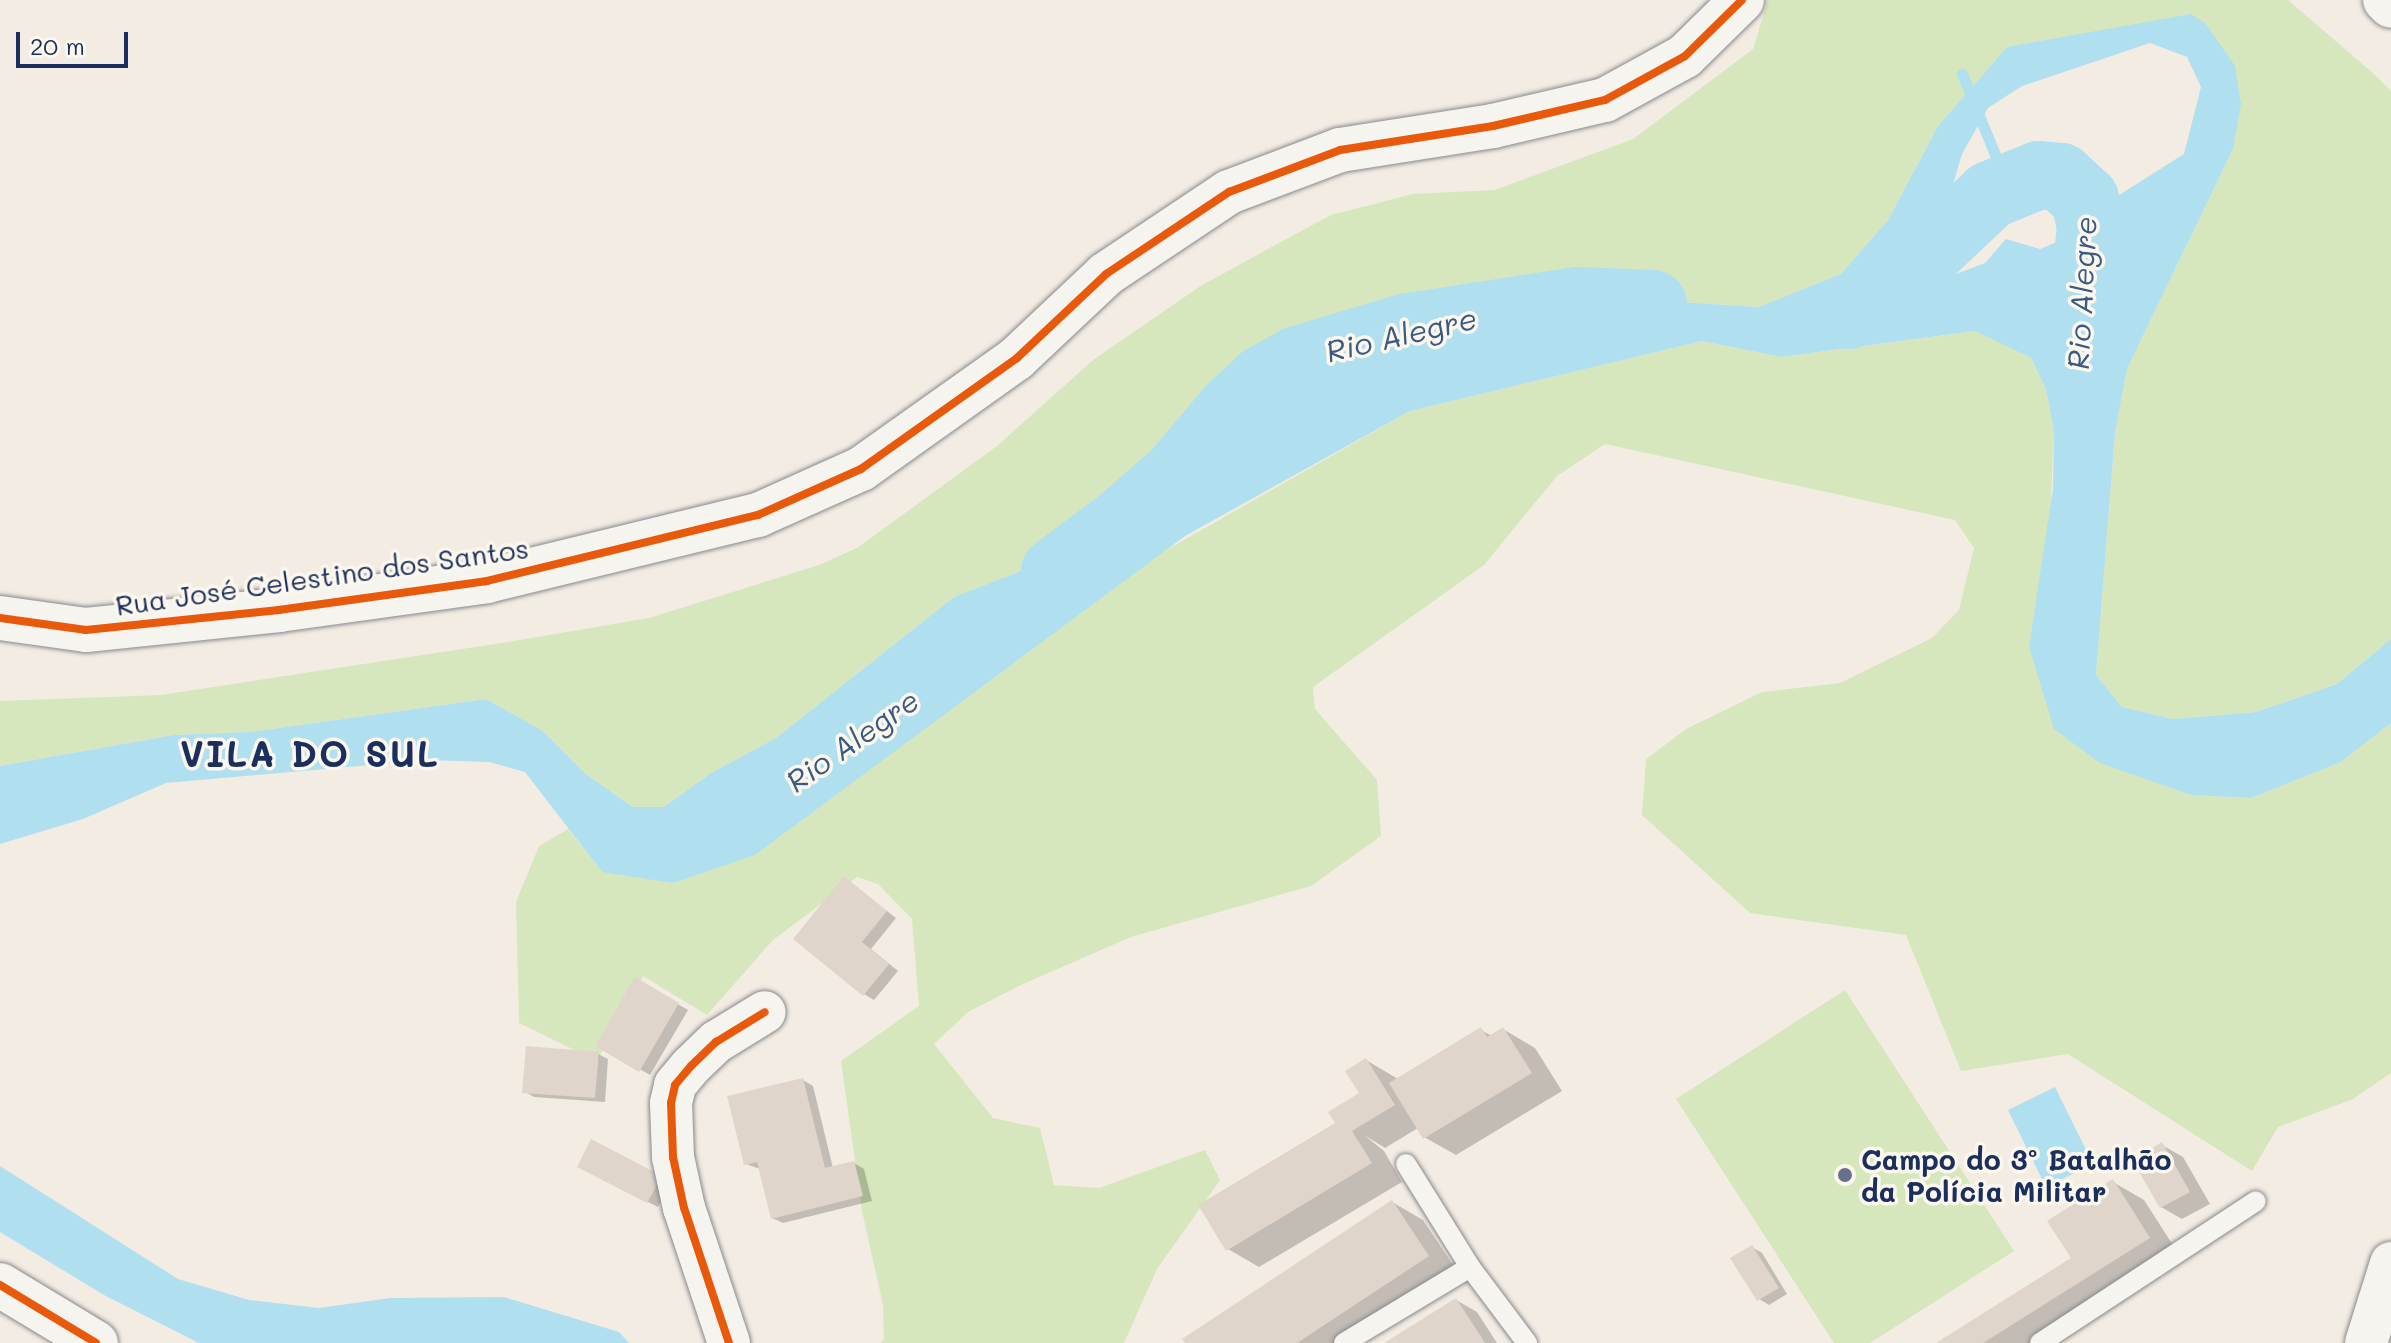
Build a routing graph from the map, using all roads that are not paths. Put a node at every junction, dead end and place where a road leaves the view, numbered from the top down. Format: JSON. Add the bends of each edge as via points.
{"nodes":[{"id":1,"x":1742,"y":0,"type":"edge"},
{"id":2,"x":2385,"y":0,"type":"edge"},
{"id":3,"x":2391,"y":6,"type":"edge"},
{"id":4,"x":0,"y":618,"type":"edge"},
{"id":5,"x":765,"y":1012,"type":"dead end"},
{"id":6,"x":1406,"y":1164,"type":"dead end"},
{"id":7,"x":2256,"y":1201,"type":"dead end"},
{"id":8,"x":2391,"y":1263,"type":"edge"},
{"id":9,"x":1470,"y":1267,"type":"junction"},
{"id":10,"x":0,"y":1285,"type":"edge"},
{"id":11,"x":96,"y":1343,"type":"edge"},
{"id":12,"x":729,"y":1343,"type":"edge"},
{"id":13,"x":1344,"y":1343,"type":"edge"},
{"id":14,"x":1527,"y":1343,"type":"edge"},
{"id":15,"x":2040,"y":1343,"type":"edge"},
{"id":16,"x":2366,"y":1343,"type":"edge"}],
"edges":[{"from":1,"to":4,"type":"street","name":"Rua José Celestino dos Santos","via":[[1685,56],[1605,100],[1493,126],[1340,150],[1229,192],[1106,274],[1017,358],[861,469],[758,515],[487,581],[308,606],[86,630]]},
{"from":2,"to":3,"type":"street"},
{"from":5,"to":12,"type":"street","via":[[716,1042],[691,1066],[675,1085],[671,1103],[673,1157],[684,1208]]},
{"from":6,"to":9,"type":"lane"},
{"from":7,"to":15,"type":"lane"},
{"from":8,"to":16,"type":"street"},
{"from":9,"to":13,"type":"lane"},
{"from":9,"to":14,"type":"lane"},
{"from":10,"to":11,"type":"street"}]}
